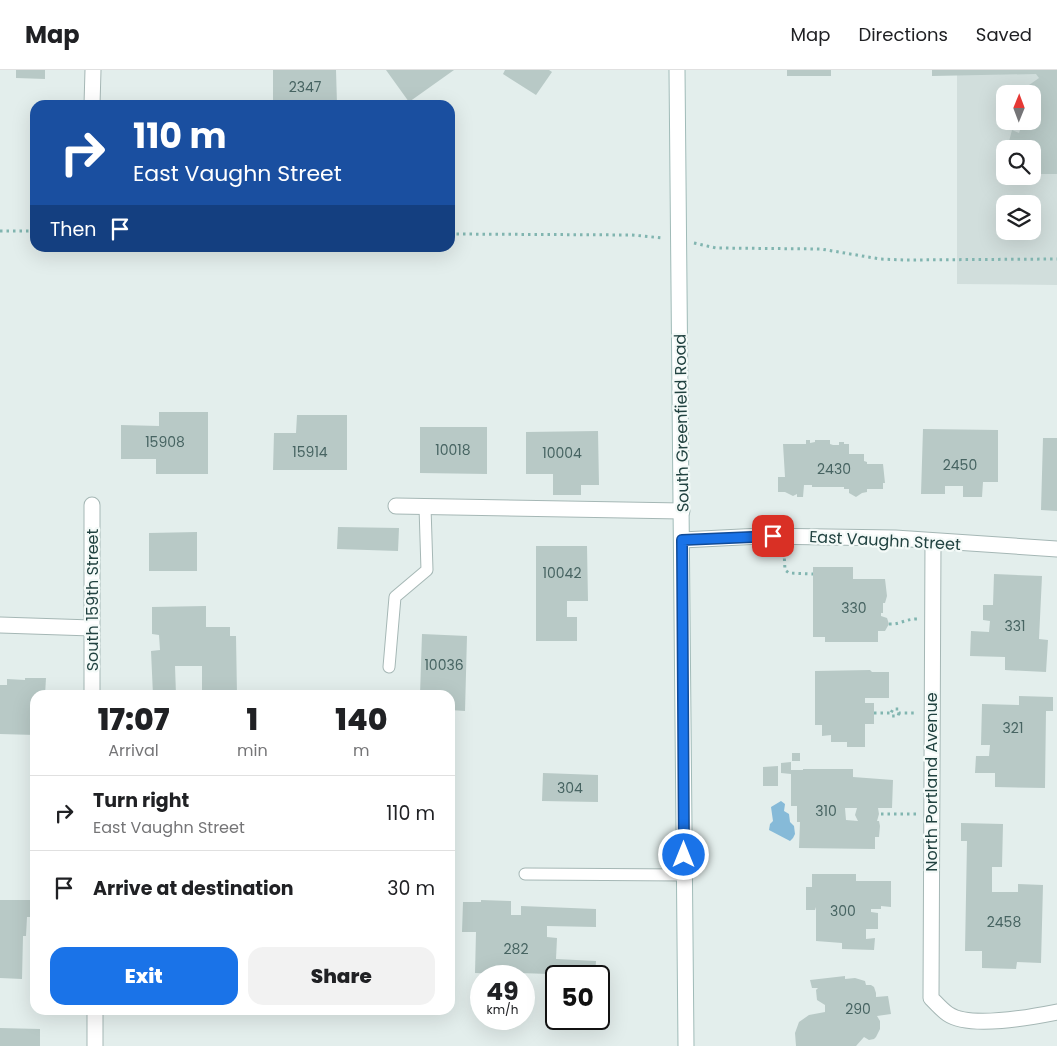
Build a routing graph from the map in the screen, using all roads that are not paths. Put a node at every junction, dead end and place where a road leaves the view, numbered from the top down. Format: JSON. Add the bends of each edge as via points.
{"nodes":[{"id":1,"x":92,"y":70,"type":"edge"},
{"id":2,"x":677,"y":70,"type":"edge"},
{"id":3,"x":92,"y":100,"type":"edge"},
{"id":4,"x":92,"y":505,"type":"dead end"},
{"id":5,"x":396,"y":506,"type":"dead end"},
{"id":6,"x":425,"y":507,"type":"junction"},
{"id":7,"x":682,"y":511,"type":"junction"},
{"id":8,"x":682,"y":540,"type":"junction"},
{"id":9,"x":933,"y":541,"type":"junction"},
{"id":10,"x":1057,"y":549,"type":"edge"},
{"id":11,"x":0,"y":626,"type":"edge"},
{"id":12,"x":92,"y":628,"type":"junction"},
{"id":13,"x":389,"y":667,"type":"dead end"},
{"id":14,"x":92,"y":690,"type":"edge"},
{"id":15,"x":525,"y":874,"type":"dead end"},
{"id":16,"x":685,"y":875,"type":"junction"},
{"id":17,"x":1057,"y":1012,"type":"edge"},
{"id":18,"x":95,"y":1015,"type":"edge"},
{"id":19,"x":95,"y":1046,"type":"edge"},
{"id":20,"x":686,"y":1046,"type":"edge"}],
"edges":[{"from":1,"to":3,"type":"street"},
{"from":2,"to":7,"type":"street","name":"South Greenfield Road"},
{"from":4,"to":12,"type":"street","name":"South 159th Street"},
{"from":5,"to":6,"type":"street"},
{"from":6,"to":7,"type":"street"},
{"from":6,"to":13,"type":"lane","via":[[426,570],[396,597]]},
{"from":7,"to":8,"type":"street","name":"South Greenfield Road"},
{"from":8,"to":9,"type":"street","name":"East Vaughn Street","via":[[785,536]]},
{"from":8,"to":16,"type":"street","name":"South Greenfield Road"},
{"from":9,"to":10,"type":"street","name":"East Vaughn Street"},
{"from":9,"to":17,"type":"street","name":"North Portland Avenue","via":[[931,998],[949,1015],[971,1021],[1018,1020]]},
{"from":11,"to":12,"type":"street"},
{"from":12,"to":14,"type":"street","name":"South 159th Street"},
{"from":15,"to":16,"type":"lane"},
{"from":16,"to":20,"type":"street","name":"South Greenfield Road"},
{"from":18,"to":19,"type":"street"}]}
